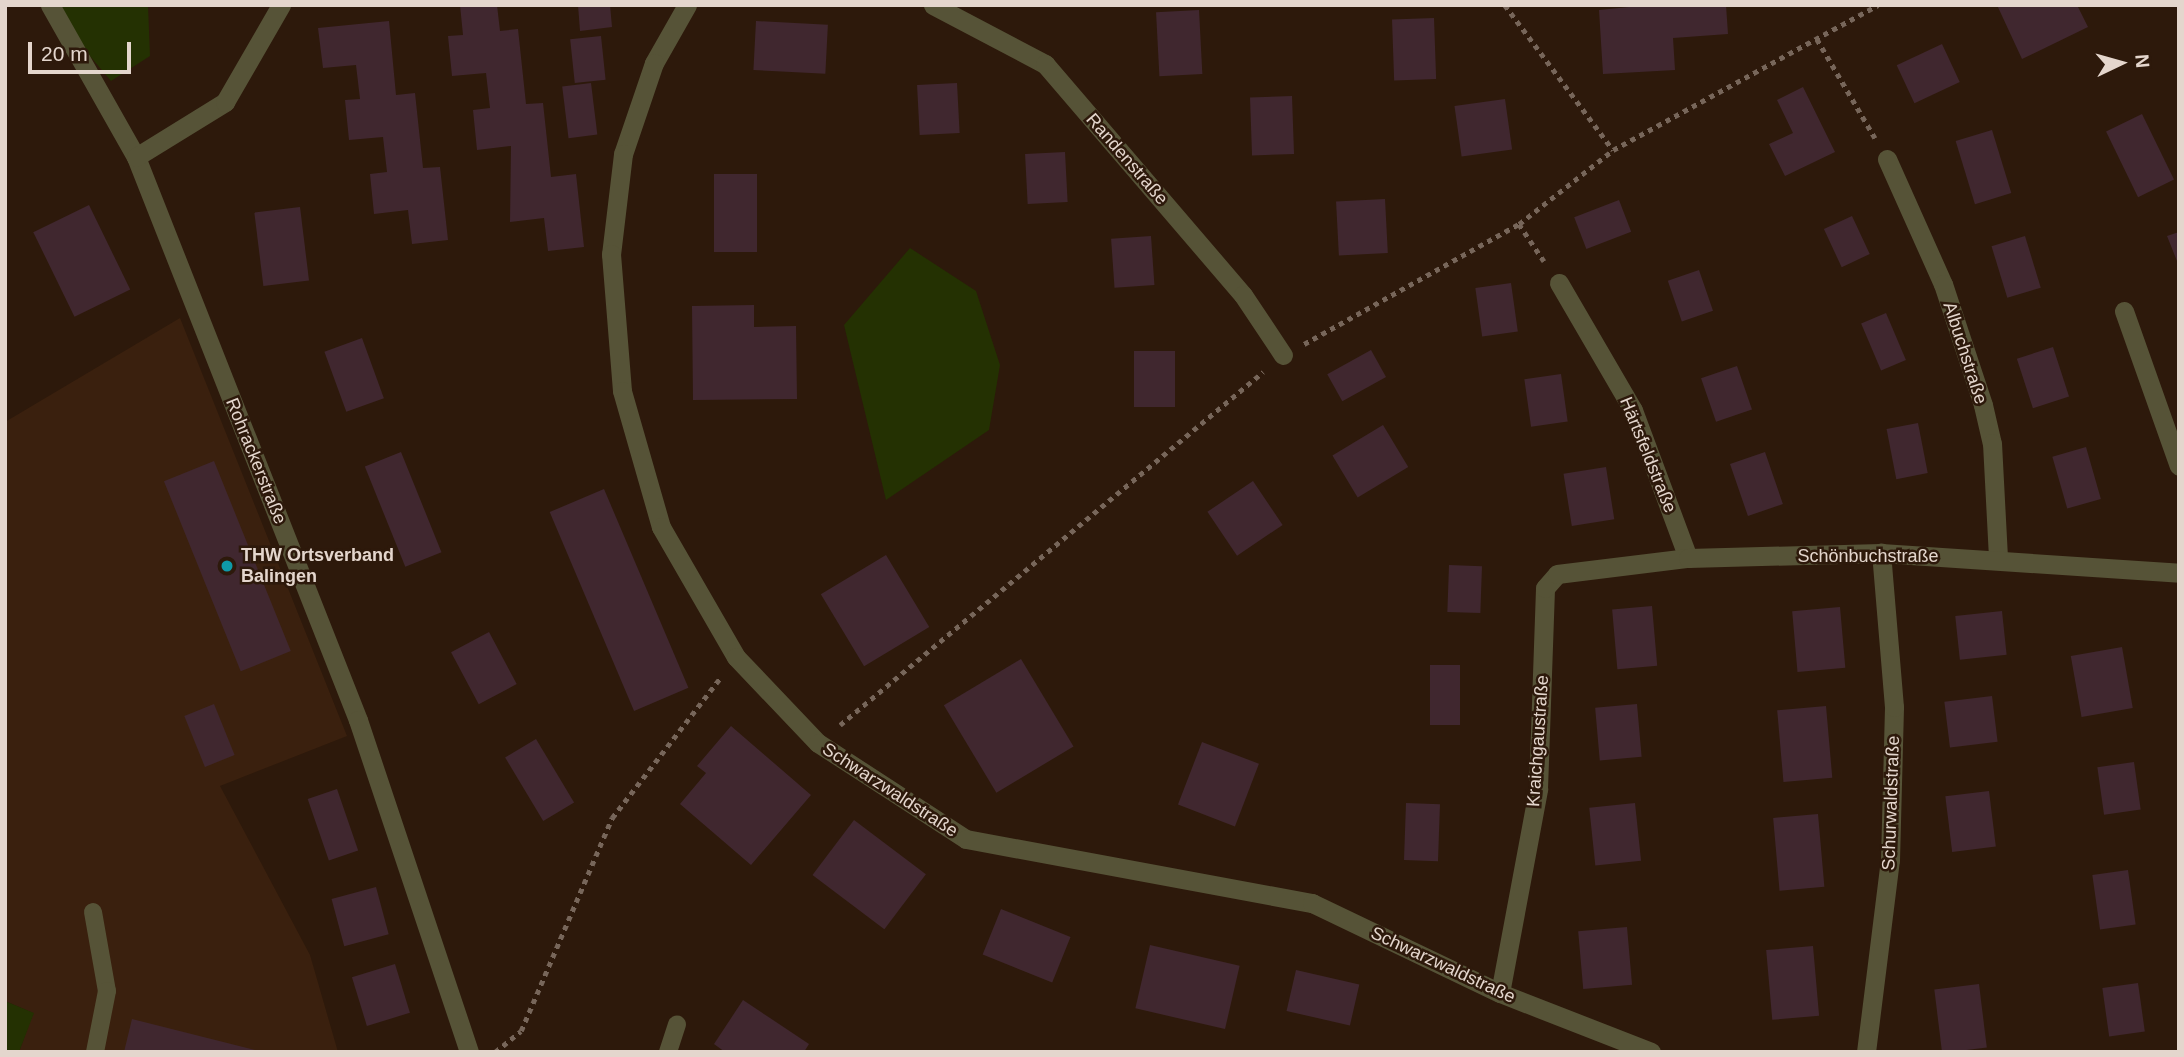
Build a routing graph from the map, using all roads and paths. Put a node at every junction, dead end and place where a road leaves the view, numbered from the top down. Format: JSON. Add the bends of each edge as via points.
{"nodes":[{"id":1,"x":50,"y":5,"type":"edge"},
{"id":2,"x":281,"y":5,"type":"edge"},
{"id":3,"x":687,"y":5,"type":"edge"},
{"id":4,"x":933,"y":5,"type":"edge"},
{"id":5,"x":1505,"y":5,"type":"edge"},
{"id":6,"x":1878,"y":5,"type":"edge"},
{"id":7,"x":1817,"y":39,"type":"junction"},
{"id":8,"x":1613,"y":150,"type":"junction"},
{"id":9,"x":136,"y":157,"type":"junction"},
{"id":10,"x":1887,"y":159,"type":"joint"},
{"id":11,"x":1519,"y":224,"type":"junction"},
{"id":12,"x":1559,"y":283,"type":"joint"},
{"id":13,"x":2124,"y":311,"type":"dead end"},
{"id":14,"x":1283,"y":355,"type":"junction"},
{"id":15,"x":2179,"y":466,"type":"edge"},
{"id":16,"x":1881,"y":553,"type":"junction"},
{"id":17,"x":1688,"y":558,"type":"junction"},
{"id":18,"x":1998,"y":558,"type":"junction"},
{"id":19,"x":2179,"y":573,"type":"edge"},
{"id":20,"x":1557,"y":574,"type":"joint"},
{"id":21,"x":736,"y":657,"type":"junction"},
{"id":22,"x":818,"y":743,"type":"junction"},
{"id":23,"x":93,"y":912,"type":"dead end"},
{"id":24,"x":1500,"y":993,"type":"junction"},
{"id":25,"x":677,"y":1024,"type":"dead end"},
{"id":26,"x":95,"y":1052,"type":"edge"},
{"id":27,"x":469,"y":1052,"type":"edge"},
{"id":28,"x":495,"y":1052,"type":"edge"},
{"id":29,"x":668,"y":1052,"type":"edge"},
{"id":30,"x":1651,"y":1052,"type":"edge"},
{"id":31,"x":1866,"y":1052,"type":"edge"}],
"edges":[{"from":1,"to":9,"type":"street","name":"Rohrackerstraße"},
{"from":2,"to":9,"type":"street","via":[[225,102]]},
{"from":3,"to":21,"type":"street","name":"Schwarzwaldstraße","via":[[654,63],[623,155],[611,254],[622,391],[661,527]]},
{"from":4,"to":14,"type":"street","name":"Randenstraße","via":[[1045,64],[1243,295]]},
{"from":5,"to":8,"type":"path"},
{"from":6,"to":7,"type":"path"},
{"from":7,"to":8,"type":"path"},
{"from":7,"to":10,"type":"path"},
{"from":8,"to":11,"type":"path"},
{"from":9,"to":27,"type":"street","name":"Rohrackerstraße","via":[[358,720]]},
{"from":10,"to":18,"type":"street","name":"Albuchstraße","via":[[1942,284],[1983,405],[1992,443]]},
{"from":11,"to":12,"type":"path"},
{"from":11,"to":14,"type":"path"},
{"from":12,"to":17,"type":"street","name":"Härtsfeldstraße","via":[[1633,410]]},
{"from":13,"to":15,"type":"street"},
{"from":14,"to":22,"type":"path"},
{"from":16,"to":17,"type":"street","name":"Schönbuchstraße"},
{"from":16,"to":18,"type":"street","name":"Schönbuchstraße"},
{"from":16,"to":31,"type":"street","name":"Schurwaldstraße","via":[[1894,707],[1890,860]]},
{"from":17,"to":20,"type":"street","name":"Schönbuchstraße"},
{"from":18,"to":19,"type":"street","name":"Schönbuchstraße"},
{"from":20,"to":24,"type":"street","name":"Kraichgaustraße","via":[[1545,588],[1538,789]]},
{"from":21,"to":22,"type":"street","name":"Schwarzwaldstraße"},
{"from":21,"to":28,"type":"path","via":[[612,818],[521,1031]]},
{"from":22,"to":24,"type":"street","name":"Schwarzwaldstraße","via":[[966,839],[1312,903]]},
{"from":23,"to":26,"type":"lane","via":[[107,991]]},
{"from":24,"to":30,"type":"street","name":"Schwarzwaldstraße"},
{"from":25,"to":29,"type":"lane"}]}
